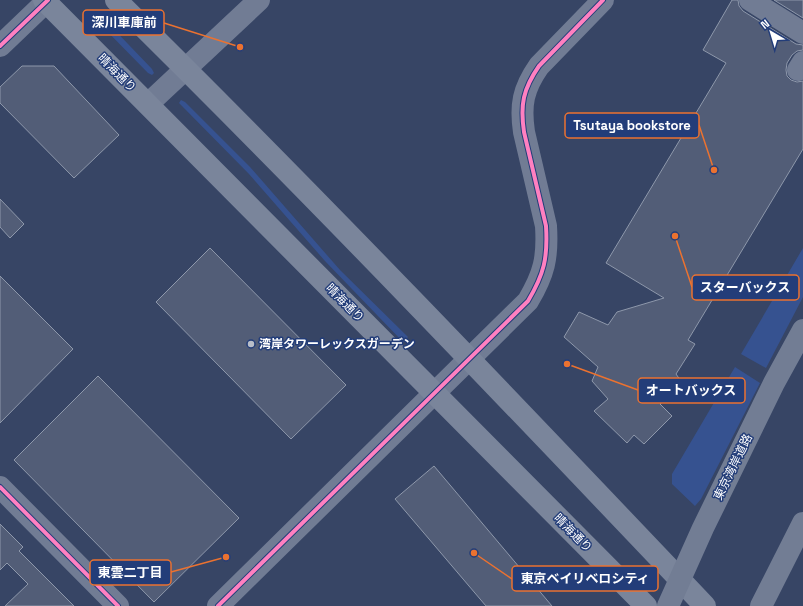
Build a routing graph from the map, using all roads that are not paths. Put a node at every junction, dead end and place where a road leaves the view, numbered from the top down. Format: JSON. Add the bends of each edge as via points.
{"nodes":[{"id":1,"x":116,"y":0,"type":"edge"},
{"id":2,"x":259,"y":0,"type":"edge"},
{"id":3,"x":603,"y":0,"type":"edge"},
{"id":4,"x":750,"y":0,"type":"edge"},
{"id":5,"x":46,"y":1,"type":"edge"},
{"id":6,"x":803,"y":33,"type":"edge"},
{"id":7,"x":0,"y":46,"type":"edge"},
{"id":8,"x":186,"y":69,"type":"junction"},
{"id":9,"x":148,"y":104,"type":"junction"},
{"id":10,"x":803,"y":330,"type":"edge"},
{"id":11,"x":470,"y":359,"type":"junction"},
{"id":12,"x":436,"y":393,"type":"junction"},
{"id":13,"x":0,"y":487,"type":"edge"},
{"id":14,"x":803,"y":523,"type":"edge"},
{"id":15,"x":679,"y":579,"type":"junction"},
{"id":16,"x":118,"y":606,"type":"edge"},
{"id":17,"x":218,"y":606,"type":"edge"},
{"id":18,"x":646,"y":606,"type":"edge"},
{"id":19,"x":668,"y":606,"type":"edge"},
{"id":20,"x":705,"y":606,"type":"edge"},
{"id":21,"x":761,"y":606,"type":"edge"}],
"edges":[{"from":1,"to":8,"type":"main road"},
{"from":2,"to":8,"type":"street"},
{"from":3,"to":11,"type":"street","via":[[538,66],[524,93],[522,120],[546,226],[545,264],[528,301]]},
{"from":4,"to":6,"type":"street"},
{"from":5,"to":7,"type":"street"},
{"from":5,"to":9,"type":"main road","name":"晴海通り"},
{"from":8,"to":9,"type":"street"},
{"from":8,"to":11,"type":"main road"},
{"from":9,"to":12,"type":"main road","name":"晴海通り"},
{"from":10,"to":15,"type":"highway","name":"東京湾岸道路","via":[[774,383]]},
{"from":11,"to":12,"type":"street"},
{"from":11,"to":15,"type":"main road"},
{"from":12,"to":17,"type":"street"},
{"from":12,"to":18,"type":"main road","name":"晴海通り"},
{"from":13,"to":16,"type":"street"},
{"from":14,"to":21,"type":"highway"},
{"from":15,"to":19,"type":"highway","name":"東京湾岸道路"},
{"from":15,"to":20,"type":"main road"}]}
